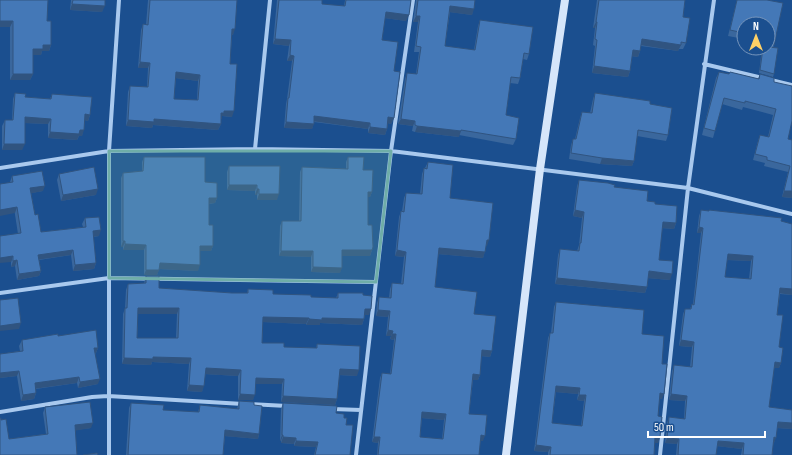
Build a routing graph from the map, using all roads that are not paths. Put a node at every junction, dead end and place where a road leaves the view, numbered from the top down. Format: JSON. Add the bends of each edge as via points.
{"nodes":[{"id":1,"x":119,"y":0,"type":"edge"},
{"id":2,"x":270,"y":0,"type":"edge"},
{"id":3,"x":413,"y":0,"type":"edge"},
{"id":4,"x":565,"y":0,"type":"edge"},
{"id":5,"x":714,"y":0,"type":"edge"},
{"id":6,"x":704,"y":64,"type":"junction"},
{"id":7,"x":792,"y":85,"type":"edge"},
{"id":8,"x":255,"y":149,"type":"junction"},
{"id":9,"x":109,"y":150,"type":"junction"},
{"id":10,"x":391,"y":151,"type":"junction"},
{"id":11,"x":0,"y":168,"type":"edge"},
{"id":12,"x":540,"y":169,"type":"junction"},
{"id":13,"x":688,"y":188,"type":"junction"},
{"id":14,"x":792,"y":214,"type":"edge"},
{"id":15,"x":109,"y":278,"type":"junction"},
{"id":16,"x":376,"y":282,"type":"junction"},
{"id":17,"x":0,"y":293,"type":"edge"},
{"id":18,"x":108,"y":396,"type":"junction"},
{"id":19,"x":290,"y":406,"type":"edge"},
{"id":20,"x":330,"y":409,"type":"edge"},
{"id":21,"x":361,"y":410,"type":"junction"},
{"id":22,"x":0,"y":412,"type":"edge"},
{"id":23,"x":109,"y":455,"type":"edge"},
{"id":24,"x":356,"y":455,"type":"edge"},
{"id":25,"x":506,"y":455,"type":"edge"},
{"id":26,"x":660,"y":455,"type":"edge"}],
"edges":[{"from":1,"to":9,"type":"street"},
{"from":2,"to":8,"type":"street"},
{"from":3,"to":10,"type":"street"},
{"from":4,"to":12,"type":"street"},
{"from":5,"to":6,"type":"street"},
{"from":6,"to":7,"type":"street"},
{"from":6,"to":13,"type":"street"},
{"from":8,"to":9,"type":"street"},
{"from":8,"to":10,"type":"street"},
{"from":9,"to":11,"type":"street"},
{"from":9,"to":15,"type":"street"},
{"from":10,"to":12,"type":"street"},
{"from":10,"to":16,"type":"street"},
{"from":12,"to":13,"type":"street"},
{"from":12,"to":25,"type":"street"},
{"from":13,"to":14,"type":"street"},
{"from":13,"to":26,"type":"street"},
{"from":15,"to":16,"type":"street"},
{"from":15,"to":17,"type":"street"},
{"from":15,"to":18,"type":"street"},
{"from":16,"to":21,"type":"street"},
{"from":18,"to":19,"type":"street"},
{"from":18,"to":22,"type":"street"},
{"from":18,"to":23,"type":"street"},
{"from":20,"to":21,"type":"street"},
{"from":21,"to":24,"type":"street"}]}
